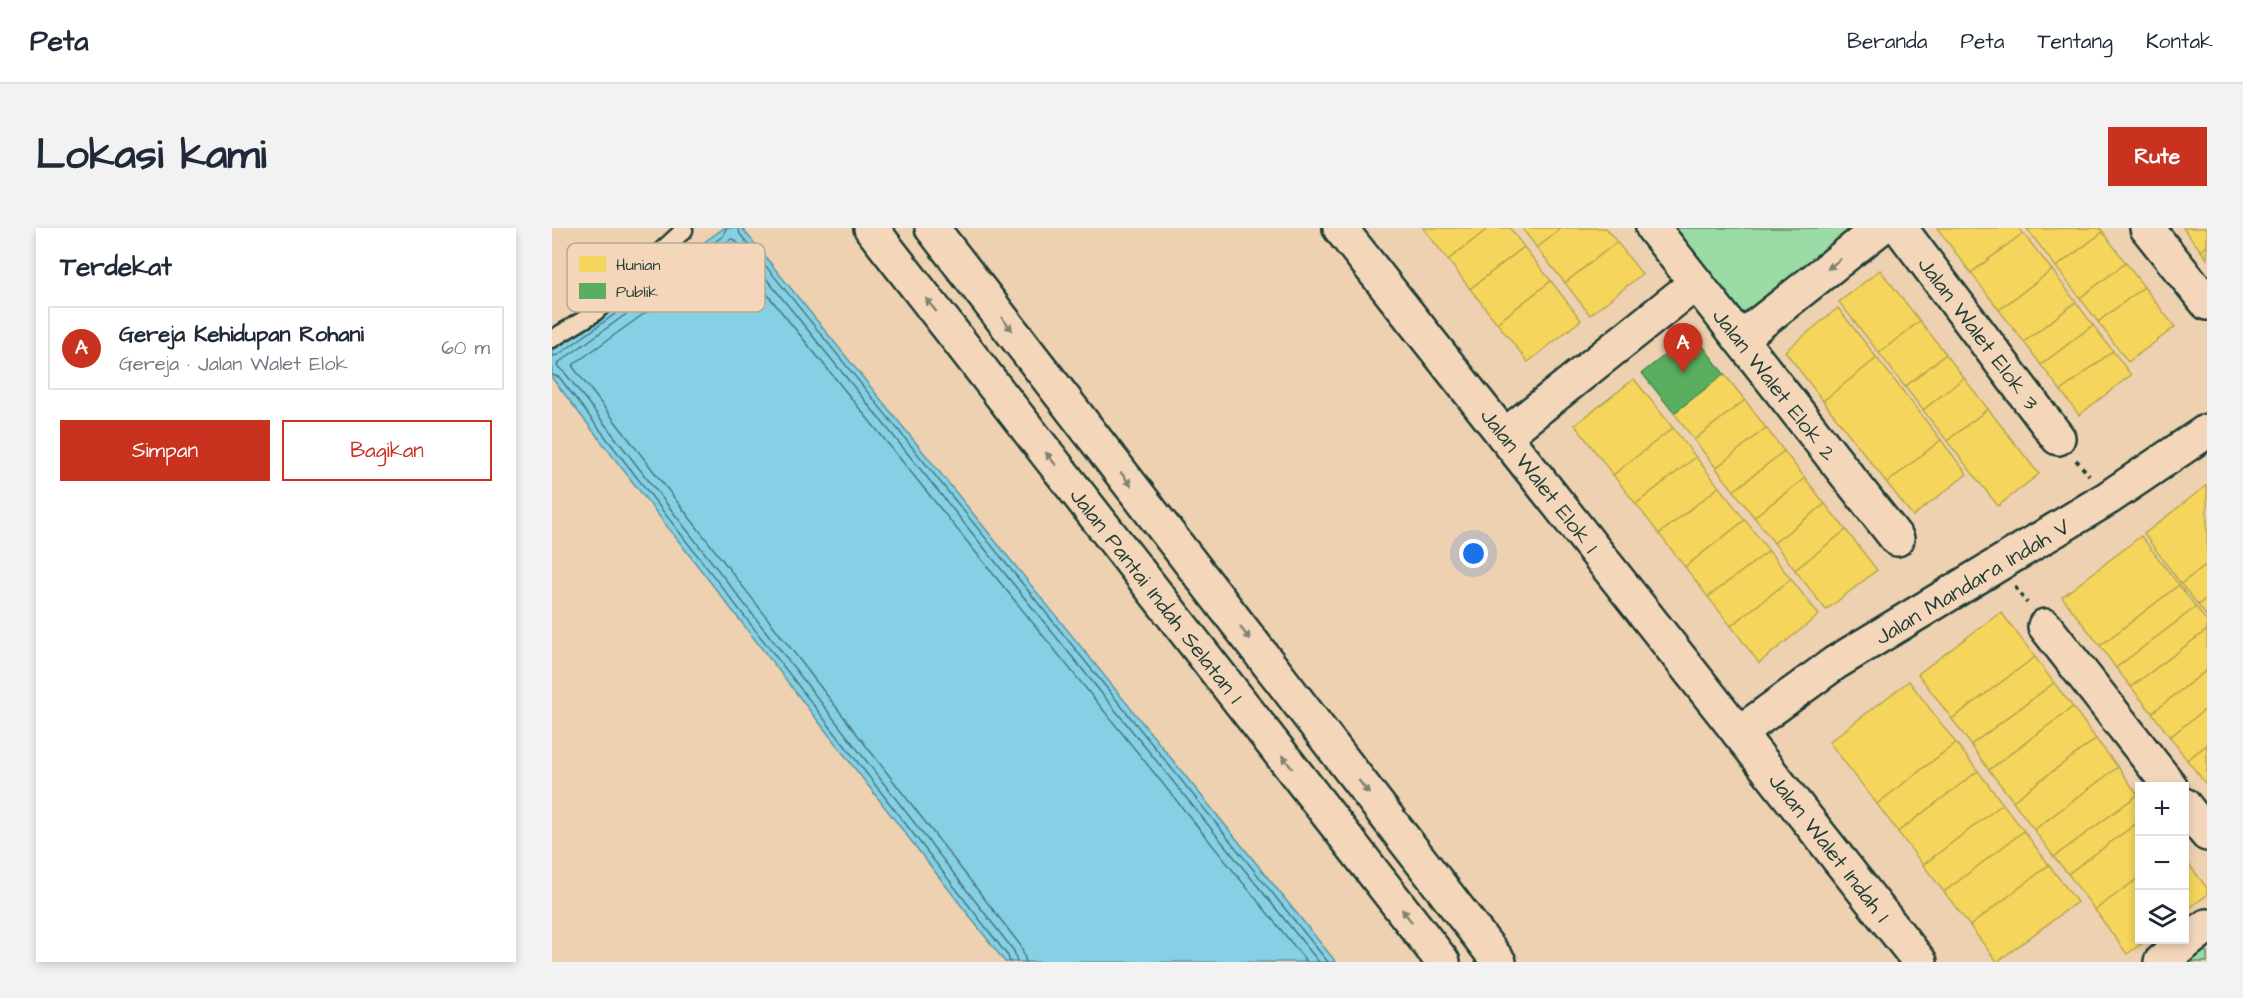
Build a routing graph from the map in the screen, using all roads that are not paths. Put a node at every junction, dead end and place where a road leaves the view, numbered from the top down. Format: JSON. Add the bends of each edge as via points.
{"nodes":[{"id":1,"x":682,"y":228,"type":"edge"},
{"id":2,"x":871,"y":228,"type":"edge"},
{"id":3,"x":932,"y":228,"type":"edge"},
{"id":4,"x":1340,"y":228,"type":"edge"},
{"id":5,"x":1653,"y":228,"type":"edge"},
{"id":6,"x":1880,"y":228,"type":"edge"},
{"id":7,"x":1900,"y":228,"type":"edge"},
{"id":8,"x":2147,"y":228,"type":"edge"},
{"id":9,"x":670,"y":243,"type":"edge"},
{"id":10,"x":1696,"y":283,"type":"junction"},
{"id":11,"x":2207,"y":303,"type":"edge"},
{"id":12,"x":595,"y":312,"type":"edge"},
{"id":13,"x":552,"y":339,"type":"edge"},
{"id":14,"x":1740,"y":339,"type":"junction"},
{"id":15,"x":2207,"y":431,"type":"edge"},
{"id":16,"x":1504,"y":436,"type":"junction"},
{"id":17,"x":2058,"y":438,"type":"road end"},
{"id":18,"x":1897,"y":539,"type":"dead end"},
{"id":19,"x":2045,"y":626,"type":"road end"},
{"id":20,"x":1739,"y":733,"type":"junction"},
{"id":21,"x":2167,"y":782,"type":"edge"},
{"id":22,"x":2189,"y":811,"type":"edge"},
{"id":23,"x":2207,"y":834,"type":"edge"},
{"id":24,"x":2207,"y":926,"type":"edge"},
{"id":25,"x":1443,"y":962,"type":"edge"},
{"id":26,"x":1499,"y":962,"type":"edge"},
{"id":27,"x":1920,"y":962,"type":"edge"},
{"id":28,"x":2161,"y":962,"type":"edge"}],
"edges":[{"from":1,"to":9,"type":"lane"},
{"from":25,"to":2,"type":"street","name":"Jalan Pantai Indah Selatan 1","one_way":true},
{"from":3,"to":26,"type":"street","name":"Jalan Pantai Indah Selatan 1","one_way":true},
{"from":4,"to":16,"type":"street","name":"Jalan Walet Elok 1"},
{"from":5,"to":10,"type":"street","name":"Jalan Walet Elok 2"},
{"from":6,"to":14,"type":"street","one_way":true},
{"from":7,"to":17,"type":"street","name":"Jalan Walet Elok 3"},
{"from":8,"to":11,"type":"street"},
{"from":10,"to":14,"type":"street","name":"Jalan Walet Elok 2"},
{"from":10,"to":16,"type":"street"},
{"from":12,"to":13,"type":"lane"},
{"from":14,"to":18,"type":"street","name":"Jalan Walet Elok 2"},
{"from":15,"to":20,"type":"street","name":"Jalan Mandara Indah V","via":[[2108,498],[1835,663]]},
{"from":16,"to":20,"type":"street","name":"Jalan Walet Elok 1"},
{"from":19,"to":21,"type":"street"},
{"from":20,"to":27,"type":"street","name":"Jalan Walet Indah 1"},
{"from":22,"to":23,"type":"street"},
{"from":24,"to":28,"type":"street"}]}
